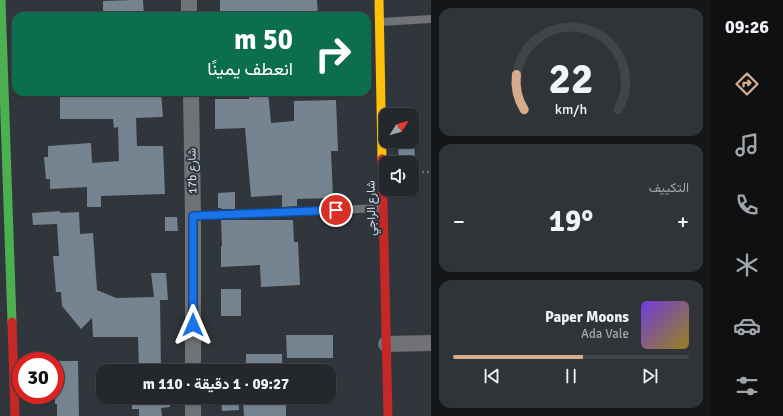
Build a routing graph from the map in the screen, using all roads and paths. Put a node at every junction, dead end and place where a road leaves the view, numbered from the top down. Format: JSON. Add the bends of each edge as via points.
{"nodes":[{"id":1,"x":1,"y":0,"type":"edge"},
{"id":2,"x":189,"y":0,"type":"edge"},
{"id":3,"x":379,"y":0,"type":"edge"},
{"id":4,"x":189,"y":12,"type":"edge"},
{"id":5,"x":431,"y":19,"type":"edge"},
{"id":6,"x":380,"y":22,"type":"junction"},
{"id":7,"x":191,"y":96,"type":"edge"},
{"id":8,"x":419,"y":172,"type":"edge"},
{"id":9,"x":431,"y":172,"type":"edge"},
{"id":10,"x":383,"y":208,"type":"junction"},
{"id":11,"x":193,"y":216,"type":"junction"},
{"id":12,"x":4,"y":222,"type":"edge"},
{"id":13,"x":431,"y":343,"type":"edge"},
{"id":14,"x":386,"y":344,"type":"junction"},
{"id":15,"x":193,"y":364,"type":"edge"},
{"id":16,"x":193,"y":404,"type":"edge"},
{"id":17,"x":15,"y":416,"type":"edge"},
{"id":18,"x":194,"y":416,"type":"edge"},
{"id":19,"x":388,"y":416,"type":"edge"}],
"edges":[{"from":1,"to":12,"type":"street"},
{"from":2,"to":4,"type":"street"},
{"from":3,"to":6,"type":"street","name":"شارع الراجي"},
{"from":5,"to":6,"type":"lane"},
{"from":6,"to":10,"type":"street","name":"شارع الراجي"},
{"from":7,"to":11,"type":"street","name":"17b شارع"},
{"from":8,"to":9,"type":"path"},
{"from":10,"to":11,"type":"lane"},
{"from":10,"to":14,"type":"street","name":"شارع الراجي"},
{"from":11,"to":15,"type":"street","name":"17b شارع"},
{"from":12,"to":17,"type":"street"},
{"from":13,"to":14,"type":"street"},
{"from":14,"to":19,"type":"street","name":"شارع الراجي"},
{"from":16,"to":18,"type":"street"}]}
